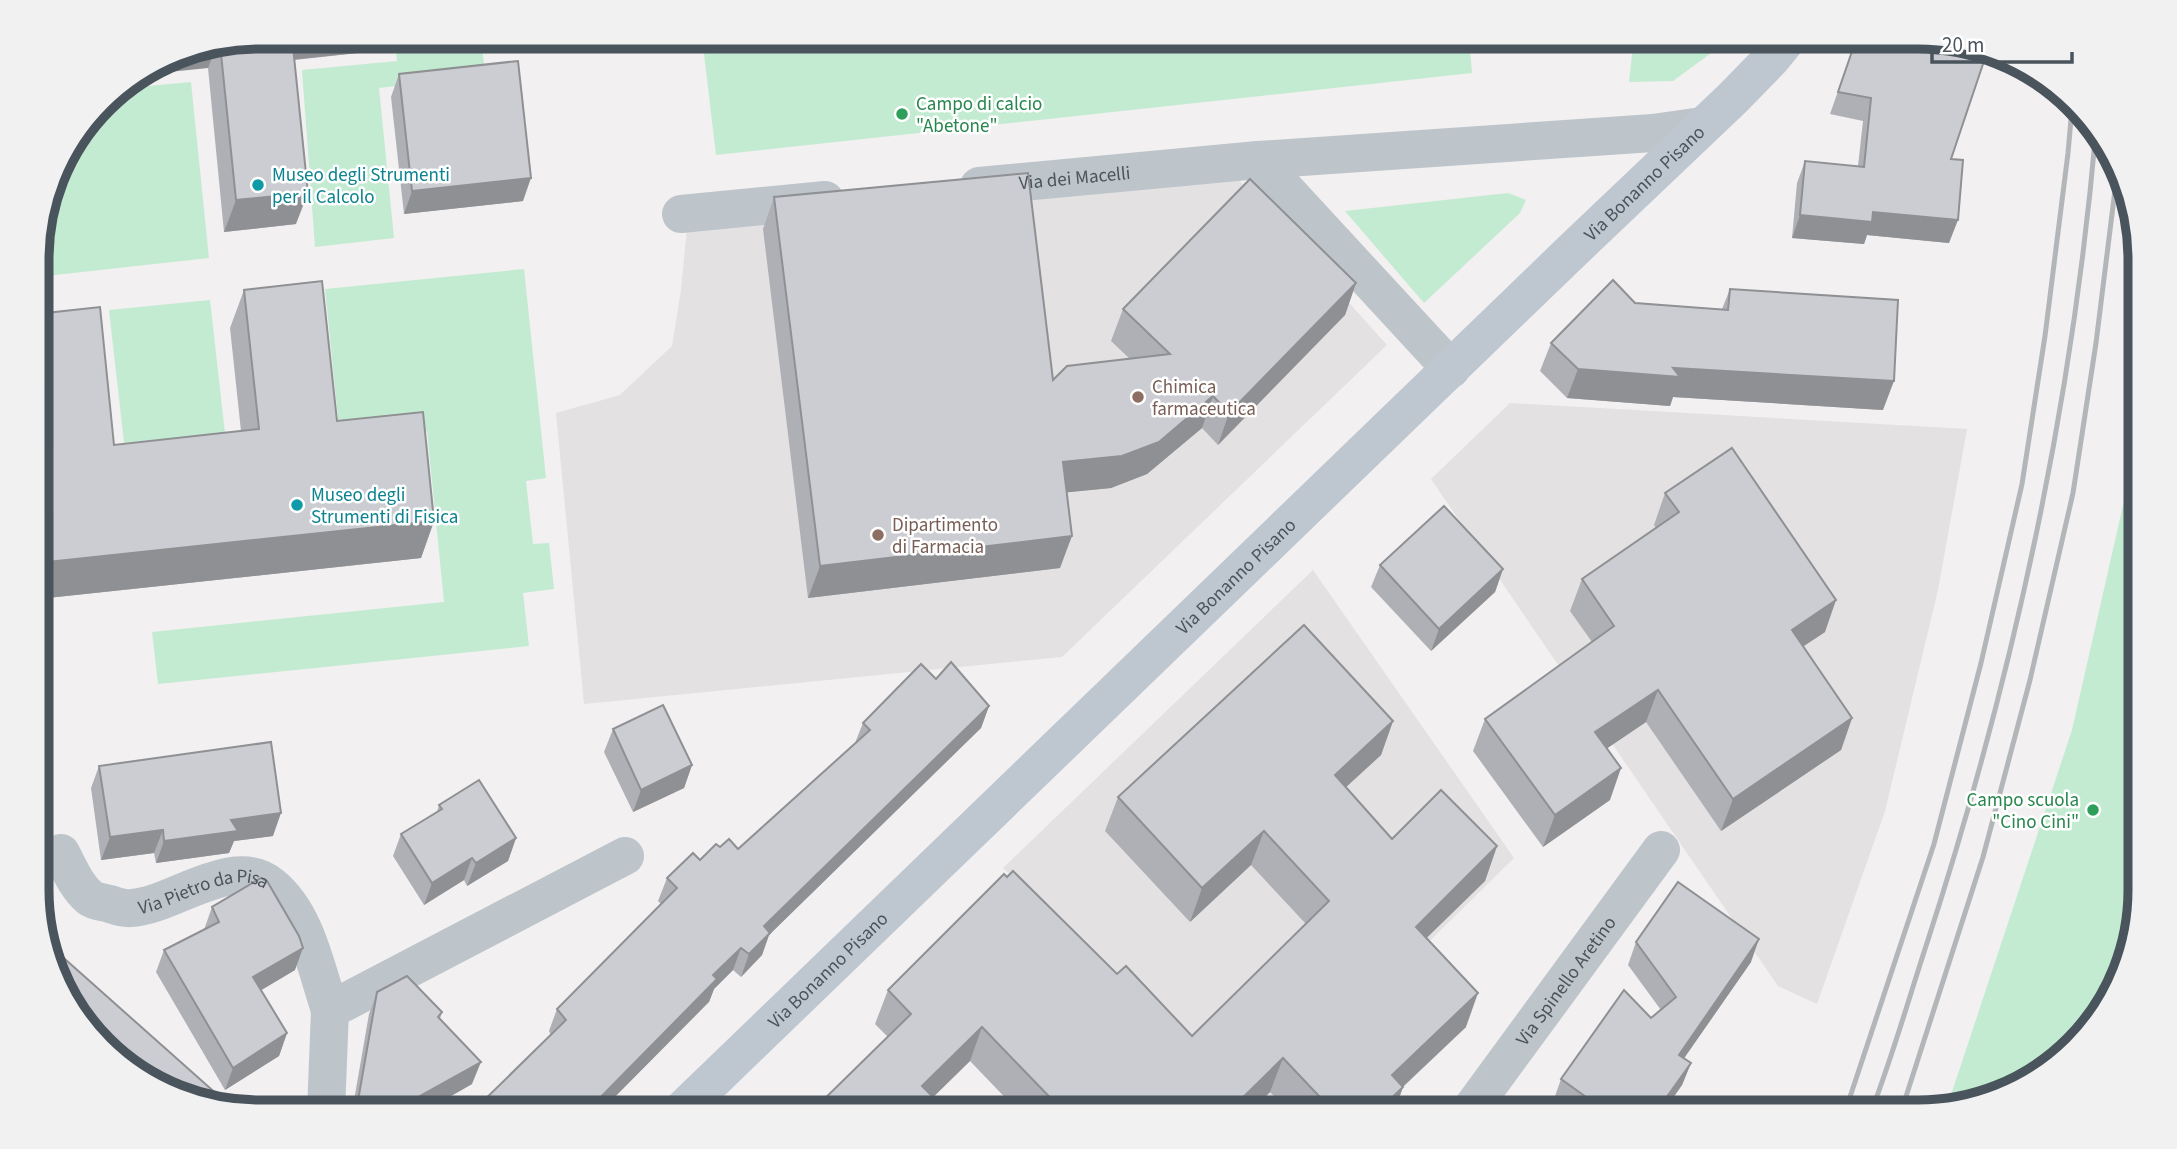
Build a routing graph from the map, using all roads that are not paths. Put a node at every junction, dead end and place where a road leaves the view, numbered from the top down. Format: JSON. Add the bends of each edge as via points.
{"nodes":[{"id":1,"x":1779,"y":49,"type":"edge"},
{"id":2,"x":1702,"y":127,"type":"junction"},
{"id":3,"x":1258,"y":160,"type":"junction"},
{"id":4,"x":939,"y":189,"type":"edge"},
{"id":5,"x":856,"y":197,"type":"edge"},
{"id":6,"x":681,"y":214,"type":"dead end"},
{"id":7,"x":1451,"y":369,"type":"junction"},
{"id":8,"x":1661,"y":850,"type":"dead end"},
{"id":9,"x":61,"y":853,"type":"dead end"},
{"id":10,"x":625,"y":856,"type":"dead end"},
{"id":11,"x":330,"y":1010,"type":"junction"},
{"id":12,"x":326,"y":1100,"type":"edge"},
{"id":13,"x":692,"y":1100,"type":"edge"},
{"id":14,"x":1478,"y":1100,"type":"edge"}],
"edges":[{"from":1,"to":2,"type":"main road","name":"Via Bonanno Pisano"},
{"from":2,"to":3,"type":"street","name":"Via dei Macelli"},
{"from":2,"to":7,"type":"main road","name":"Via Bonanno Pisano"},
{"from":3,"to":4,"type":"street","name":"Via dei Macelli"},
{"from":3,"to":7,"type":"street"},
{"from":5,"to":6,"type":"street"},
{"from":7,"to":13,"type":"main road","name":"Via Bonanno Pisano"},
{"from":8,"to":14,"type":"street","name":"Via Spinello Aretino"},
{"from":9,"to":11,"type":"street","name":"Via Pietro da Pisa","via":[[91,899],[129,909],[220,878],[239,875],[271,884],[304,932]]},
{"from":10,"to":11,"type":"street"},
{"from":11,"to":12,"type":"street","name":"Via Pietro da Pisa"}]}
